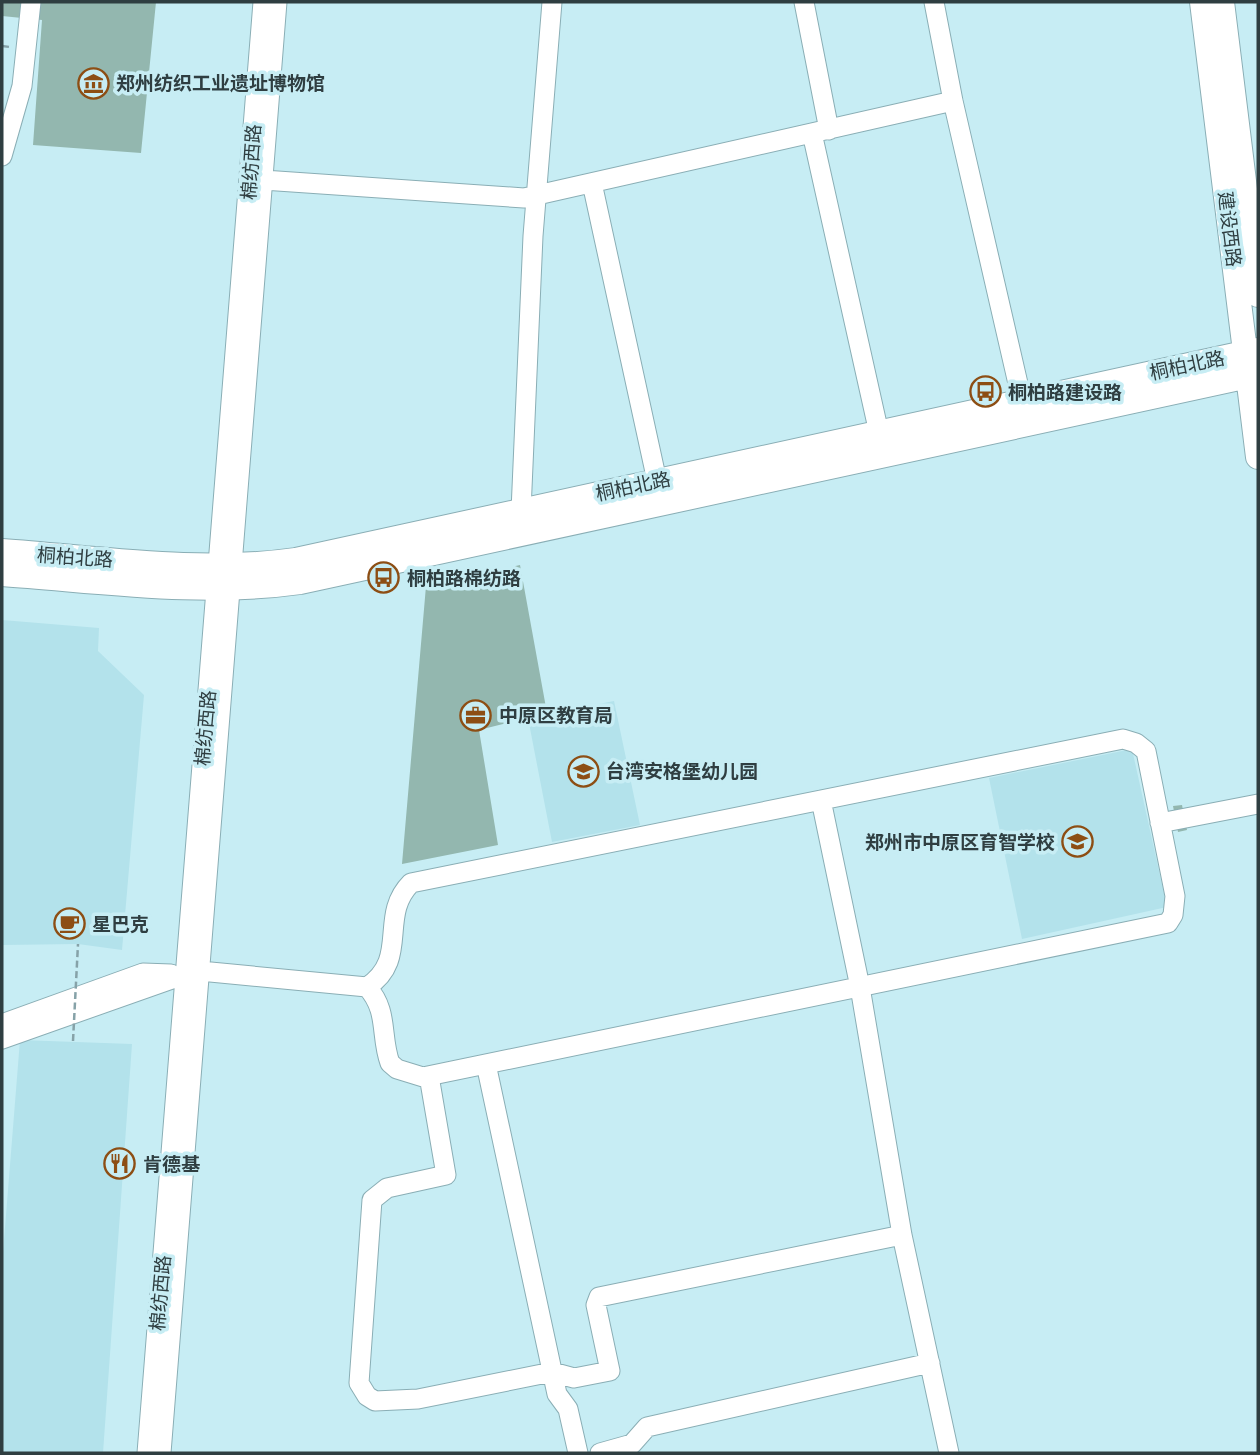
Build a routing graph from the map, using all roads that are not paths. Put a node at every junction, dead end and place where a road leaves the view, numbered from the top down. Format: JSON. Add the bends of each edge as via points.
{"nodes":[{"id":1,"x":31,"y":2,"type":"edge"},
{"id":2,"x":263,"y":2,"type":"edge"},
{"id":3,"x":277,"y":2,"type":"edge"},
{"id":4,"x":552,"y":2,"type":"edge"},
{"id":5,"x":804,"y":2,"type":"edge"},
{"id":6,"x":934,"y":2,"type":"edge"},
{"id":7,"x":1202,"y":2,"type":"edge"},
{"id":8,"x":1222,"y":2,"type":"edge"},
{"id":9,"x":953,"y":101,"type":"junction"},
{"id":10,"x":820,"y":132,"type":"junction"},
{"id":11,"x":2,"y":156,"type":"edge"},
{"id":12,"x":263,"y":180,"type":"junction"},
{"id":13,"x":592,"y":183,"type":"junction"},
{"id":14,"x":537,"y":196,"type":"junction"},
{"id":15,"x":1258,"y":295,"type":"edge"},
{"id":16,"x":1253,"y":363,"type":"edge"},
{"id":17,"x":1022,"y":401,"type":"junction"},
{"id":18,"x":879,"y":433,"type":"junction"},
{"id":19,"x":1258,"y":457,"type":"edge"},
{"id":20,"x":657,"y":481,"type":"junction"},
{"id":21,"x":521,"y":511,"type":"junction"},
{"id":22,"x":2,"y":551,"type":"edge"},
{"id":23,"x":2,"y":574,"type":"edge"},
{"id":24,"x":224,"y":577,"type":"junction"},
{"id":25,"x":821,"y":800,"type":"junction"},
{"id":26,"x":1258,"y":804,"type":"edge"},
{"id":27,"x":1160,"y":823,"type":"junction"},
{"id":28,"x":193,"y":972,"type":"junction"},
{"id":29,"x":367,"y":987,"type":"junction"},
{"id":30,"x":860,"y":987,"type":"junction"},
{"id":31,"x":2,"y":1024,"type":"edge"},
{"id":32,"x":2,"y":1039,"type":"edge"},
{"id":33,"x":486,"y":1064,"type":"junction"},
{"id":34,"x":429,"y":1076,"type":"junction"},
{"id":35,"x":902,"y":1235,"type":"junction"},
{"id":36,"x":930,"y":1363,"type":"junction"},
{"id":37,"x":552,"y":1372,"type":"junction"},
{"id":38,"x":147,"y":1453,"type":"edge"},
{"id":39,"x":161,"y":1453,"type":"edge"},
{"id":40,"x":578,"y":1453,"type":"edge"},
{"id":41,"x":600,"y":1453,"type":"edge"},
{"id":42,"x":949,"y":1453,"type":"edge"}],
"edges":[{"from":1,"to":11,"type":"street","via":[[22,86]]},
{"from":2,"to":24,"type":"street","name":"棉纺西路"},
{"from":3,"to":12,"type":"street","name":"棉纺西路"},
{"from":4,"to":14,"type":"street"},
{"from":5,"to":10,"type":"street"},
{"from":6,"to":9,"type":"street"},
{"from":7,"to":16,"type":"main road","name":"建设西路"},
{"from":8,"to":15,"type":"main road","name":"建设西路"},
{"from":9,"to":10,"type":"street"},
{"from":9,"to":17,"type":"street"},
{"from":10,"to":13,"type":"street"},
{"from":10,"to":18,"type":"street"},
{"from":12,"to":14,"type":"street"},
{"from":12,"to":24,"type":"street","name":"棉纺西路"},
{"from":13,"to":14,"type":"street"},
{"from":13,"to":20,"type":"street"},
{"from":14,"to":21,"type":"street"},
{"from":16,"to":17,"type":"main road","name":"桐柏北路"},
{"from":16,"to":19,"type":"main road","name":"建设西路"},
{"from":16,"to":24,"type":"main road","name":"桐柏北路","via":[[314,579]]},
{"from":17,"to":18,"type":"main road","name":"桐柏北路"},
{"from":18,"to":20,"type":"main road","name":"桐柏北路"},
{"from":20,"to":21,"type":"main road","name":"桐柏北路"},
{"from":21,"to":24,"type":"main road","name":"桐柏北路"},
{"from":22,"to":24,"type":"main road","name":"桐柏北路","via":[[177,566]]},
{"from":23,"to":24,"type":"main road","name":"桐柏北路","via":[[176,588]]},
{"from":24,"to":28,"type":"street","name":"棉纺西路"},
{"from":25,"to":27,"type":"street","via":[[1123,739],[1146,751]]},
{"from":25,"to":29,"type":"street","via":[[411,883],[397,900],[390,964],[382,977]]},
{"from":25,"to":30,"type":"street"},
{"from":26,"to":27,"type":"street"},
{"from":27,"to":30,"type":"street","via":[[1175,896],[1168,923]]},
{"from":28,"to":29,"type":"street"},
{"from":28,"to":31,"type":"street","via":[[143,973]]},
{"from":28,"to":32,"type":"street"},
{"from":28,"to":38,"type":"street","name":"棉纺西路"},
{"from":28,"to":39,"type":"street","name":"棉纺西路"},
{"from":29,"to":34,"type":"street","via":[[383,1013],[390,1063],[407,1073]]},
{"from":30,"to":33,"type":"street"},
{"from":30,"to":35,"type":"street"},
{"from":33,"to":34,"type":"street"},
{"from":33,"to":37,"type":"street"},
{"from":34,"to":37,"type":"street","via":[[446,1175],[387,1188],[372,1200],[359,1383],[375,1401],[418,1399]]},
{"from":35,"to":36,"type":"street"},
{"from":35,"to":37,"type":"street","via":[[599,1297],[596,1305],[610,1371],[573,1378]]},
{"from":36,"to":41,"type":"street","via":[[647,1427],[632,1444]]},
{"from":36,"to":42,"type":"street"},
{"from":37,"to":40,"type":"street","via":[[556,1394],[571,1418]]}]}
